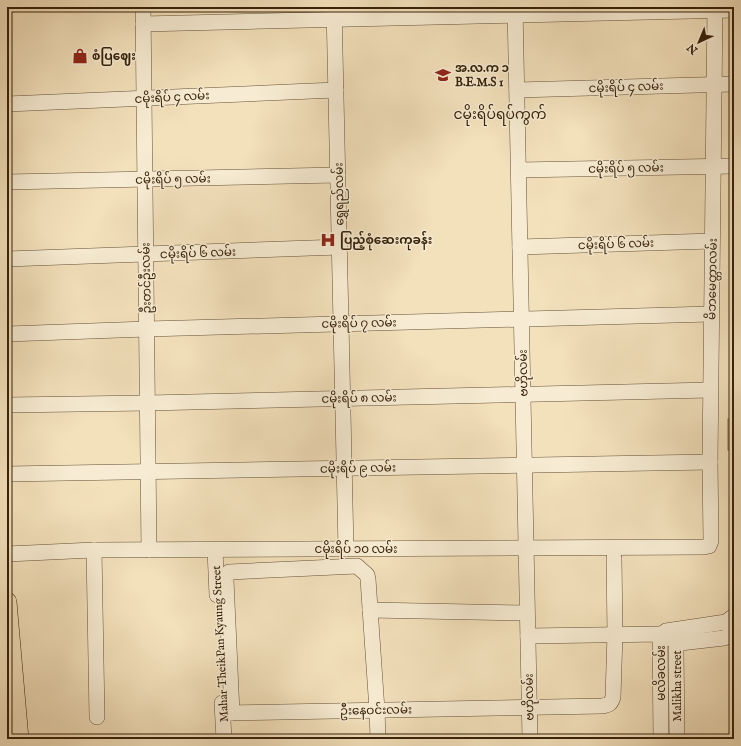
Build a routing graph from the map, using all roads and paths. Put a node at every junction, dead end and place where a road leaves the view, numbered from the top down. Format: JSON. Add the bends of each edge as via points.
{"nodes":[{"id":1,"x":142,"y":7,"type":"edge"},
{"id":2,"x":715,"y":9,"type":"edge"},
{"id":3,"x":734,"y":10,"type":"edge"},
{"id":4,"x":516,"y":11,"type":"edge"},
{"id":5,"x":334,"y":13,"type":"edge"},
{"id":6,"x":143,"y":24,"type":"junction"},
{"id":7,"x":714,"y":84,"type":"junction"},
{"id":8,"x":734,"y":84,"type":"edge"},
{"id":9,"x":336,"y":90,"type":"junction"},
{"id":10,"x":517,"y":90,"type":"junction"},
{"id":11,"x":144,"y":98,"type":"junction"},
{"id":12,"x":7,"y":104,"type":"edge"},
{"id":13,"x":714,"y":166,"type":"junction"},
{"id":14,"x":734,"y":166,"type":"edge"},
{"id":15,"x":519,"y":170,"type":"junction"},
{"id":16,"x":338,"y":174,"type":"junction"},
{"id":17,"x":145,"y":180,"type":"junction"},
{"id":18,"x":7,"y":182,"type":"edge"},
{"id":19,"x":712,"y":241,"type":"junction"},
{"id":20,"x":520,"y":247,"type":"junction"},
{"id":21,"x":340,"y":248,"type":"junction"},
{"id":22,"x":146,"y":254,"type":"junction"},
{"id":23,"x":7,"y":259,"type":"edge"},
{"id":24,"x":711,"y":314,"type":"junction"},
{"id":25,"x":522,"y":319,"type":"junction"},
{"id":26,"x":341,"y":324,"type":"junction"},
{"id":27,"x":147,"y":329,"type":"junction"},
{"id":28,"x":7,"y":334,"type":"edge"},
{"id":29,"x":710,"y":390,"type":"junction"},
{"id":30,"x":523,"y":395,"type":"junction"},
{"id":31,"x":343,"y":399,"type":"junction"},
{"id":32,"x":148,"y":404,"type":"junction"},
{"id":33,"x":7,"y":405,"type":"edge"},
{"id":34,"x":710,"y":462,"type":"junction"},
{"id":35,"x":524,"y":465,"type":"junction"},
{"id":36,"x":344,"y":468,"type":"junction"},
{"id":37,"x":149,"y":471,"type":"junction"},
{"id":38,"x":7,"y":474,"type":"edge"},
{"id":39,"x":704,"y":547,"type":"joint"},
{"id":40,"x":346,"y":549,"type":"junction"},
{"id":41,"x":526,"y":549,"type":"junction"},
{"id":42,"x":94,"y":550,"type":"junction"},
{"id":43,"x":150,"y":550,"type":"junction"},
{"id":44,"x":215,"y":550,"type":"junction"},
{"id":45,"x":7,"y":554,"type":"edge"},
{"id":46,"x":614,"y":558,"type":"dead end"},
{"id":47,"x":7,"y":602,"type":"edge"},
{"id":48,"x":370,"y":610,"type":"junction"},
{"id":49,"x":527,"y":613,"type":"junction"},
{"id":50,"x":734,"y":616,"type":"edge"},
{"id":51,"x":734,"y":633,"type":"edge"},
{"id":52,"x":615,"y":634,"type":"junction"},
{"id":53,"x":662,"y":634,"type":"junction"},
{"id":54,"x":528,"y":636,"type":"junction"},
{"id":55,"x":677,"y":644,"type":"junction"},
{"id":56,"x":529,"y":707,"type":"junction"},
{"id":57,"x":377,"y":710,"type":"junction"},
{"id":58,"x":228,"y":713,"type":"junction"},
{"id":59,"x":97,"y":717,"type":"dead end"},
{"id":60,"x":19,"y":739,"type":"edge"},
{"id":61,"x":224,"y":739,"type":"edge"},
{"id":62,"x":378,"y":739,"type":"edge"},
{"id":63,"x":530,"y":739,"type":"edge"},
{"id":64,"x":661,"y":739,"type":"edge"},
{"id":65,"x":677,"y":739,"type":"edge"}],
"edges":[{"from":1,"to":6,"type":"street","name":"ဦးတင်ဦးလမ်း"},
{"from":2,"to":3,"type":"street"},
{"from":2,"to":4,"type":"street"},
{"from":2,"to":7,"type":"street","name":"မိဘမေတ္တာလမ်း"},
{"from":4,"to":5,"type":"street"},
{"from":4,"to":10,"type":"street","name":"ဗဟိုလမ်း"},
{"from":5,"to":6,"type":"street"},
{"from":5,"to":9,"type":"street","name":"ရွှေရည်လမ်း"},
{"from":6,"to":11,"type":"street","name":"ဦးတင်ဦးလမ်း"},
{"from":7,"to":8,"type":"street","name":"ငမိုးရိပ် ၄ လမ်း"},
{"from":7,"to":10,"type":"street","name":"ငမိုးရိပ် ၄ လမ်း"},
{"from":7,"to":13,"type":"street","name":"မိဘမေတ္တာလမ်း"},
{"from":9,"to":11,"type":"street","name":"ငမိုးရိပ် ၄ လမ်း"},
{"from":9,"to":16,"type":"street","name":"ရွှေရည်လမ်း"},
{"from":10,"to":15,"type":"street","name":"ဗဟိုလမ်း"},
{"from":11,"to":12,"type":"street","name":"ငမိုးရိပ် ၄ လမ်း"},
{"from":11,"to":17,"type":"street","name":"ဦးတင်ဦးလမ်း"},
{"from":13,"to":14,"type":"street","name":"ငမိုးရိပ် ၅ လမ်း"},
{"from":13,"to":15,"type":"street","name":"ငမိုးရိပ် ၅ လမ်း"},
{"from":13,"to":19,"type":"street","name":"မိဘမေတ္တာလမ်း"},
{"from":15,"to":20,"type":"street","name":"ဗဟိုလမ်း"},
{"from":16,"to":17,"type":"street","name":"ငမိုးရိပ် ၅ လမ်း"},
{"from":16,"to":21,"type":"street","name":"ရွှေရည်လမ်း"},
{"from":17,"to":18,"type":"street","name":"ငမိုးရိပ် ၅ လမ်း"},
{"from":17,"to":22,"type":"street","name":"ဦးတင်ဦးလမ်း"},
{"from":19,"to":20,"type":"street","name":"ငမိုးရိပ် ၆ လမ်း"},
{"from":19,"to":24,"type":"street","name":"မိဘမေတ္တာလမ်း"},
{"from":20,"to":25,"type":"street","name":"ဗဟိုလမ်း"},
{"from":21,"to":22,"type":"street","name":"ငမိုးရိပ် ၆ လမ်း"},
{"from":21,"to":26,"type":"street","name":"ရွှေရည်လမ်း"},
{"from":22,"to":23,"type":"street","name":"ငမိုးရိပ် ၆ လမ်း"},
{"from":22,"to":27,"type":"street","name":"ဦးတင်ဦးလမ်း"},
{"from":24,"to":25,"type":"street","name":"ငမိုးရိပ် ၇ လမ်း"},
{"from":24,"to":29,"type":"street","name":"မိဘမေတ္တာလမ်း"},
{"from":25,"to":26,"type":"street","name":"ငမိုးရိပ် ၇ လမ်း"},
{"from":25,"to":30,"type":"street","name":"ဗဟိုလမ်း"},
{"from":26,"to":27,"type":"street","name":"ငမိုးရိပ် ၇ လမ်း"},
{"from":26,"to":31,"type":"street","name":"ရွှေရည်လမ်း"},
{"from":27,"to":28,"type":"street","name":"ငမိုးရိပ် ၇ လမ်း"},
{"from":27,"to":32,"type":"street","name":"ဦးတင်ဦးလမ်း"},
{"from":29,"to":30,"type":"street","name":"ငမိုးရိပ် ၈ လမ်း"},
{"from":29,"to":34,"type":"street","name":"မိဘမေတ္တာလမ်း"},
{"from":30,"to":31,"type":"street","name":"ငမိုးရိပ် ၈ လမ်း"},
{"from":30,"to":35,"type":"street","name":"ဗဟိုလမ်း"},
{"from":31,"to":32,"type":"street","name":"ငမိုးရိပ် ၈ လမ်း"},
{"from":31,"to":36,"type":"street","name":"ရွှေရည်လမ်း"},
{"from":32,"to":33,"type":"street","name":"ငမိုးရိပ် ၈ လမ်း"},
{"from":32,"to":37,"type":"street","name":"ဦးတင်ဦးလမ်း"},
{"from":34,"to":35,"type":"street","name":"ငမိုးရိပ် ၉ လမ်း"},
{"from":34,"to":39,"type":"street","name":"မိဘမေတ္တာလမ်း","via":[[711,541],[709,546]]},
{"from":35,"to":36,"type":"street","name":"ငမိုးရိပ် ၉ လမ်း"},
{"from":35,"to":41,"type":"street","name":"ဗဟိုလမ်း"},
{"from":36,"to":37,"type":"street","name":"ငမိုးရိပ် ၉ လမ်း"},
{"from":36,"to":40,"type":"street","name":"ရွှေရည်လမ်း"},
{"from":37,"to":38,"type":"street","name":"ငမိုးရိပ် ၉ လမ်း"},
{"from":37,"to":43,"type":"street","name":"ဦးတင်ဦးလမ်း"},
{"from":39,"to":41,"type":"street","name":"ငမိုးရိပ် ၁၀ လမ်း"},
{"from":40,"to":41,"type":"street","name":"ငမိုးရိပ် ၁၀ လမ်း"},
{"from":40,"to":44,"type":"street","name":"ငမိုးရိပ် ၁၀ လမ်း"},
{"from":41,"to":49,"type":"street","name":"ဗဟိုလမ်း"},
{"from":42,"to":43,"type":"street","name":"ငမိုးရိပ် ၁၀ လမ်း"},
{"from":42,"to":45,"type":"street","name":"ငမိုးရိပ် ၁၀ လမ်း"},
{"from":42,"to":59,"type":"street"},
{"from":43,"to":44,"type":"street","name":"ငမိုးရိပ် ၁၀ လမ်း"},
{"from":44,"to":58,"type":"street","name":"Mahar TheikPan Kyaung Street"},
{"from":46,"to":52,"type":"street"},
{"from":47,"to":60,"type":"main road"},
{"from":48,"to":49,"type":"street"},
{"from":48,"to":57,"type":"street"},
{"from":48,"to":58,"type":"street","via":[[367,575],[357,566],[229,572],[226,580]]},
{"from":49,"to":54,"type":"street","name":"ဗဟိုလမ်း"},
{"from":50,"to":53,"type":"street","name":"မလိခလမ်း","via":[[726,622],[666,631]]},
{"from":51,"to":55,"type":"street","name":"Malikha street","via":[[724,638]]},
{"from":52,"to":53,"type":"street"},
{"from":52,"to":54,"type":"street"},
{"from":52,"to":56,"type":"street","name":"ဦးနေဝင်းလမ်း","via":[[612,703],[602,706]]},
{"from":53,"to":55,"type":"street"},
{"from":53,"to":64,"type":"street","name":"မလိခလမ်း"},
{"from":54,"to":56,"type":"street","name":"ဗဟိုလမ်း"},
{"from":55,"to":65,"type":"street","name":"Malikha street"},
{"from":56,"to":57,"type":"street","name":"ဦးနေဝင်းလမ်း"},
{"from":56,"to":63,"type":"street","name":"ဗဟိုလမ်း"},
{"from":57,"to":58,"type":"street","name":"ဦးနေဝင်းလမ်း"},
{"from":57,"to":62,"type":"street"},
{"from":58,"to":61,"type":"street","name":"Mahar TheikPan Kyaung Street"}]}
